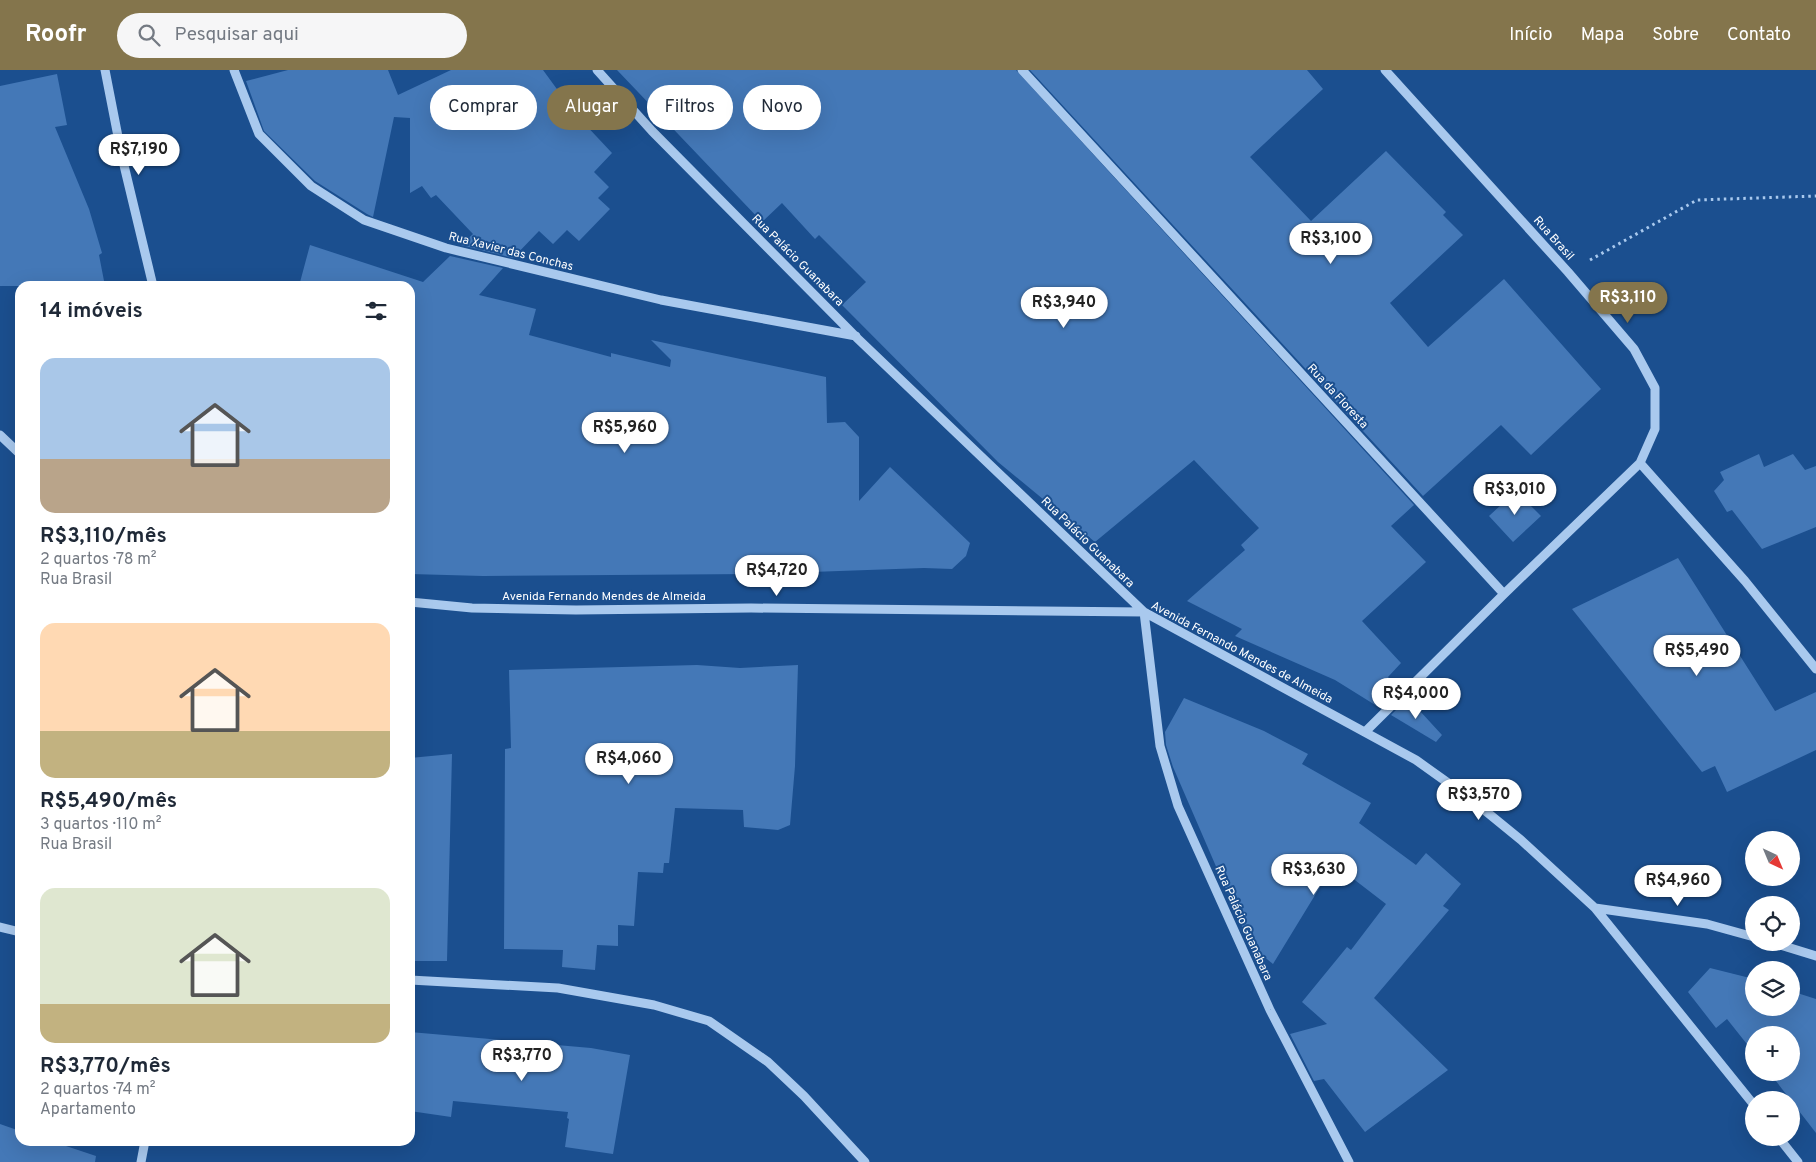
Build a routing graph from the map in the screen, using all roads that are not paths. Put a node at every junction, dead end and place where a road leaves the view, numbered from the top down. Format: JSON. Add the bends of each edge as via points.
{"nodes":[{"id":1,"x":104,"y":70,"type":"edge"},
{"id":2,"x":234,"y":70,"type":"edge"},
{"id":3,"x":597,"y":70,"type":"edge"},
{"id":4,"x":1022,"y":70,"type":"edge"},
{"id":5,"x":1385,"y":70,"type":"edge"},
{"id":6,"x":153,"y":281,"type":"edge"},
{"id":7,"x":856,"y":336,"type":"junction"},
{"id":8,"x":0,"y":435,"type":"edge"},
{"id":9,"x":15,"y":449,"type":"edge"},
{"id":10,"x":1640,"y":463,"type":"junction"},
{"id":11,"x":1504,"y":594,"type":"junction"},
{"id":12,"x":415,"y":602,"type":"edge"},
{"id":13,"x":1144,"y":612,"type":"junction"},
{"id":14,"x":1816,"y":669,"type":"edge"},
{"id":15,"x":1365,"y":732,"type":"junction"},
{"id":16,"x":1595,"y":908,"type":"junction"},
{"id":17,"x":0,"y":928,"type":"edge"},
{"id":18,"x":15,"y":931,"type":"edge"},
{"id":19,"x":1745,"y":935,"type":"edge"},
{"id":20,"x":1800,"y":951,"type":"edge"},
{"id":21,"x":1816,"y":956,"type":"edge"},
{"id":22,"x":415,"y":980,"type":"edge"},
{"id":23,"x":1745,"y":1094,"type":"edge"},
{"id":24,"x":144,"y":1146,"type":"edge"},
{"id":25,"x":1785,"y":1146,"type":"edge"},
{"id":26,"x":141,"y":1162,"type":"edge"},
{"id":27,"x":864,"y":1162,"type":"edge"},
{"id":28,"x":1349,"y":1162,"type":"edge"},
{"id":29,"x":1798,"y":1162,"type":"edge"}],
"edges":[{"from":1,"to":6,"type":"street"},
{"from":2,"to":7,"type":"street","name":"Rua Xavier das Conchas","via":[[259,134],[312,186],[364,220],[446,248],[661,300]]},
{"from":3,"to":7,"type":"street","name":"Rua Palácio Guanabara","via":[[652,131]]},
{"from":4,"to":11,"type":"street","name":"Rua da Floresta"},
{"from":5,"to":10,"type":"street","name":"Rua Brasil","via":[[1634,349],[1655,388],[1655,429]]},
{"from":7,"to":13,"type":"street","name":"Rua Palácio Guanabara"},
{"from":8,"to":9,"type":"street"},
{"from":10,"to":11,"type":"street","name":"Rua Brasil"},
{"from":10,"to":14,"type":"street","via":[[1745,582]]},
{"from":11,"to":15,"type":"street"},
{"from":12,"to":13,"type":"street","name":"Avenida Fernando Mendes de Almeida","via":[[557,610],[751,608]]},
{"from":13,"to":15,"type":"street","name":"Avenida Fernando Mendes de Almeida"},
{"from":13,"to":28,"type":"street","name":"Rua Palácio Guanabara","via":[[1160,746],[1178,806],[1270,1010]]},
{"from":15,"to":16,"type":"street","name":"Avenida Fernando Mendes de Almeida","via":[[1416,760],[1472,800]]},
{"from":16,"to":19,"type":"street","via":[[1707,924]]},
{"from":16,"to":23,"type":"street","name":"Avenida Fernando Mendes de Almeida"},
{"from":17,"to":18,"type":"street"},
{"from":20,"to":21,"type":"street"},
{"from":22,"to":27,"type":"street","via":[[558,988],[654,1005],[709,1021],[768,1062]]},
{"from":24,"to":26,"type":"street"},
{"from":25,"to":29,"type":"street"}]}
